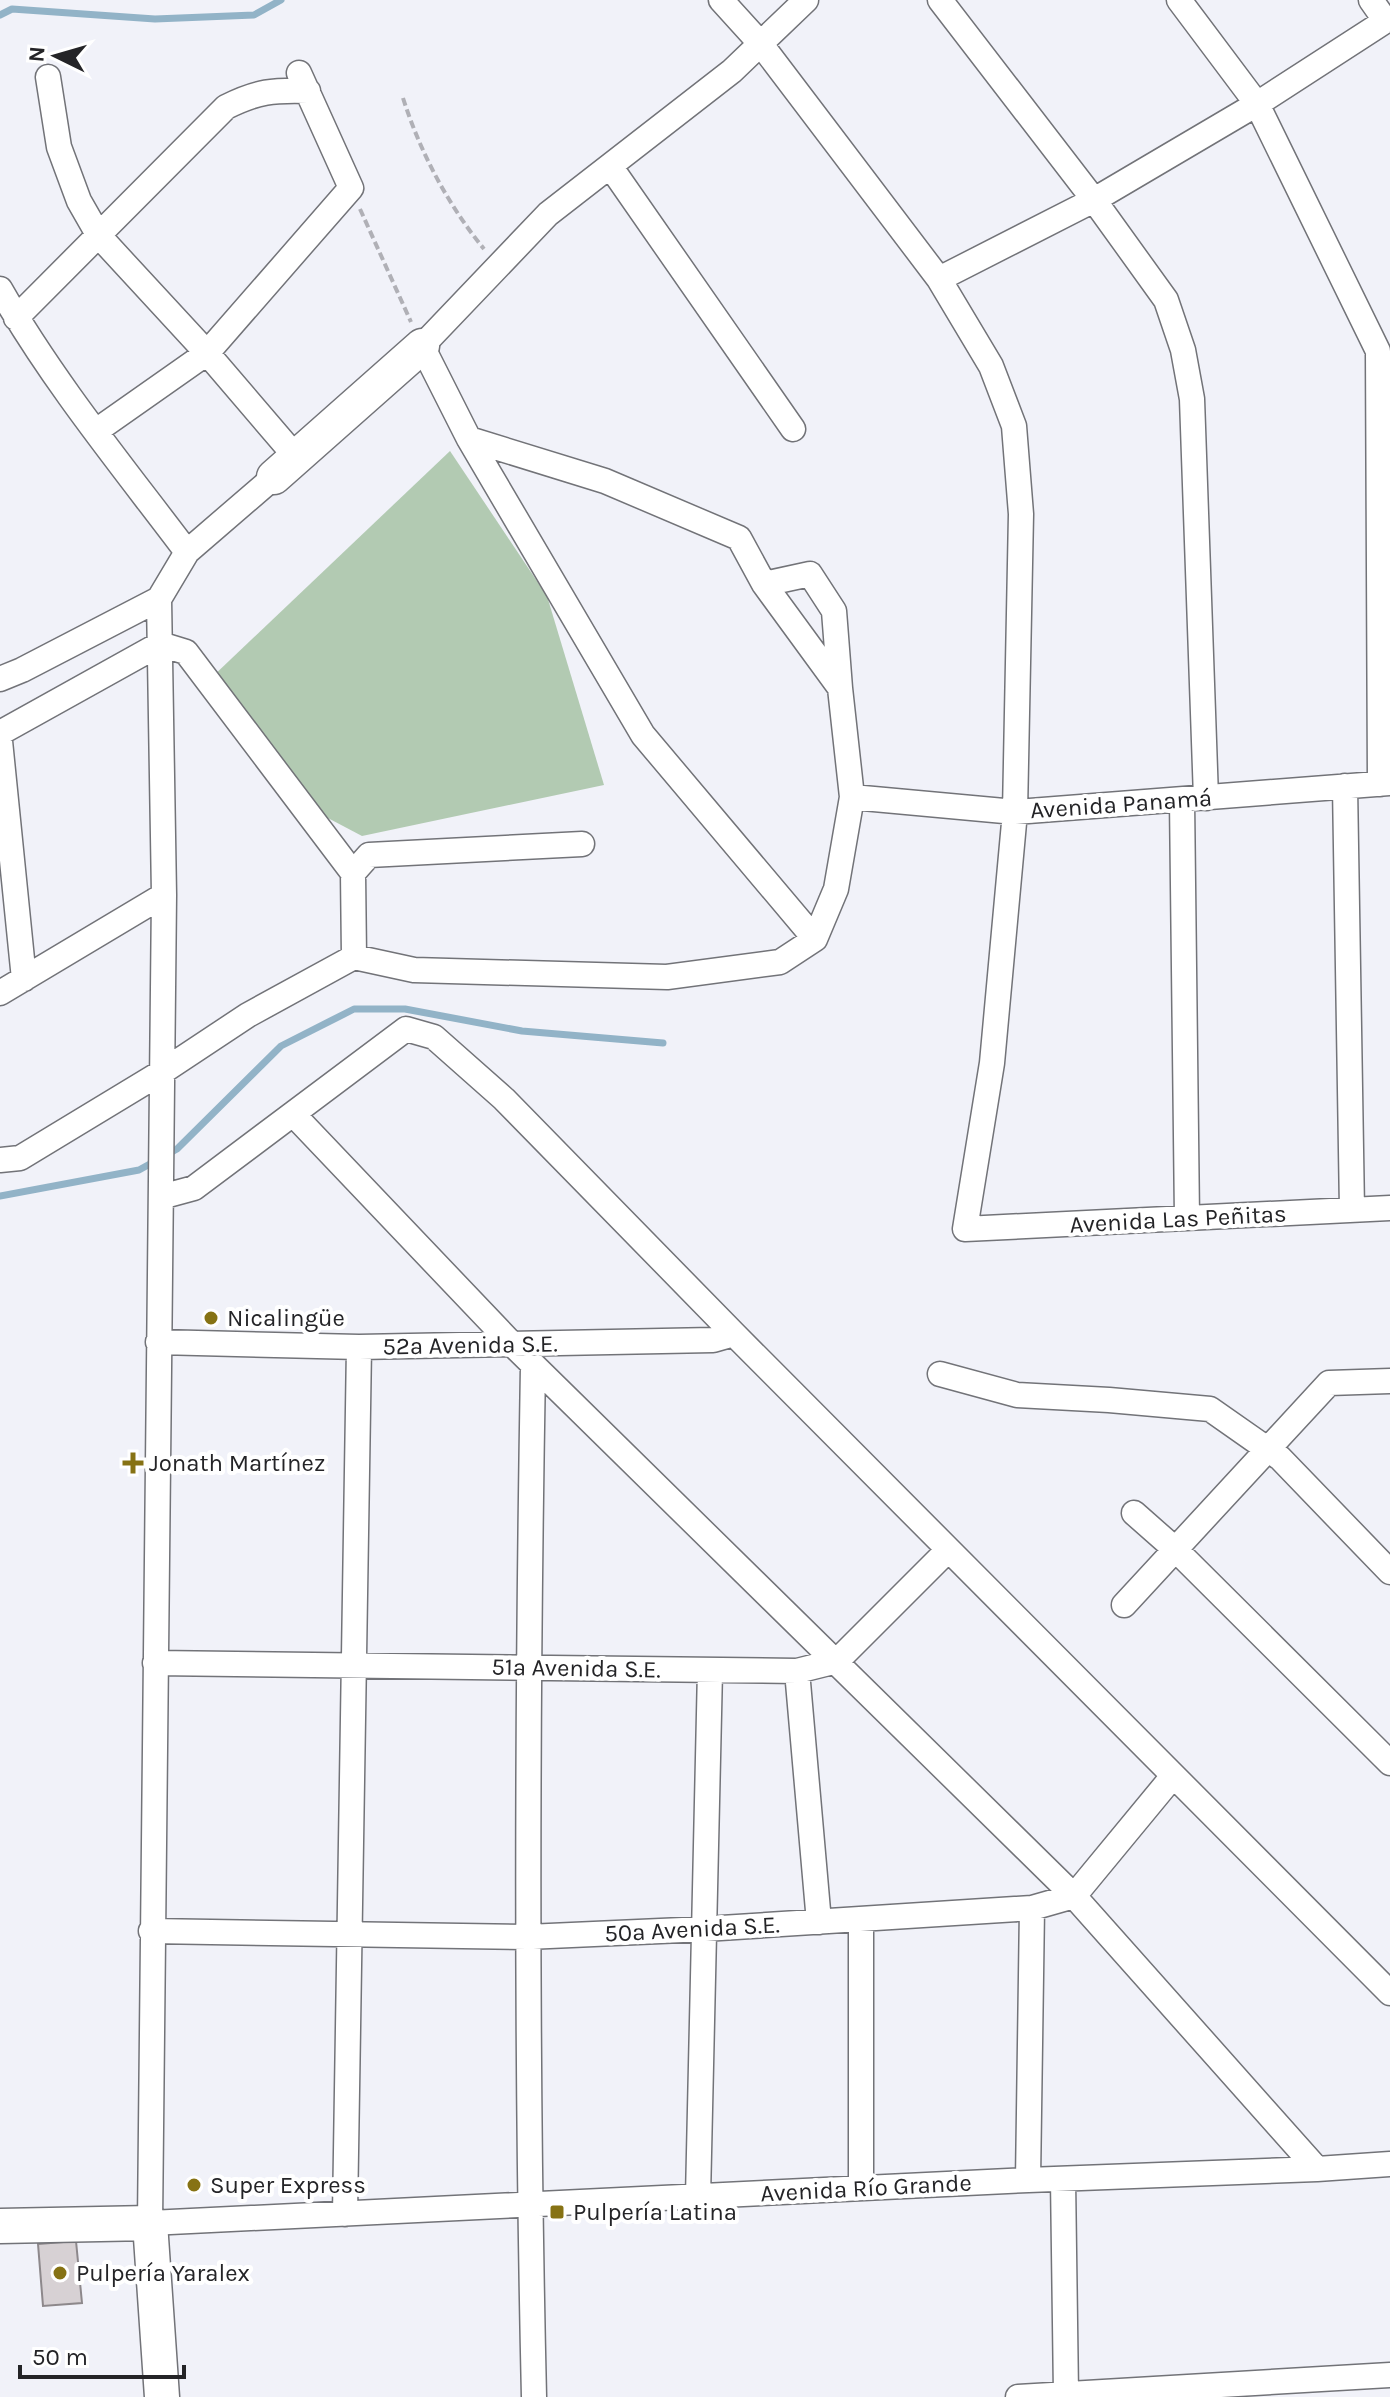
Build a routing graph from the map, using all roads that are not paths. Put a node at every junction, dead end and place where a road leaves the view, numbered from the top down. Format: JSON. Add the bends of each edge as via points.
{"nodes":[{"id":1,"x":721,"y":0,"type":"edge"},
{"id":2,"x":806,"y":0,"type":"edge"},
{"id":3,"x":940,"y":0,"type":"edge"},
{"id":4,"x":1179,"y":0,"type":"edge"},
{"id":5,"x":1382,"y":13,"type":"edge"},
{"id":6,"x":760,"y":43,"type":"junction"},
{"id":7,"x":48,"y":77,"type":"dead end"},
{"id":8,"x":1257,"y":104,"type":"junction"},
{"id":9,"x":610,"y":166,"type":"junction"},
{"id":10,"x":1094,"y":200,"type":"junction"},
{"id":11,"x":99,"y":236,"type":"junction"},
{"id":12,"x":939,"y":279,"type":"junction"},
{"id":13,"x":0,"y":289,"type":"edge"},
{"id":14,"x":16,"y":318,"type":"junction"},
{"id":15,"x":422,"y":346,"type":"junction"},
{"id":16,"x":207,"y":353,"type":"junction"},
{"id":17,"x":793,"y":429,"type":"dead end"},
{"id":18,"x":96,"y":431,"type":"junction"},
{"id":19,"x":469,"y":439,"type":"junction"},
{"id":20,"x":285,"y":467,"type":"junction"},
{"id":21,"x":187,"y":552,"type":"junction"},
{"id":22,"x":764,"y":584,"type":"junction"},
{"id":23,"x":159,"y":599,"type":"junction"},
{"id":24,"x":160,"y":644,"type":"junction"},
{"id":25,"x":0,"y":679,"type":"edge"},
{"id":26,"x":840,"y":688,"type":"junction"},
{"id":27,"x":0,"y":733,"type":"edge"},
{"id":28,"x":0,"y":741,"type":"edge"},
{"id":29,"x":1385,"y":784,"type":"edge"},
{"id":30,"x":1345,"y":786,"type":"junction"},
{"id":31,"x":852,"y":797,"type":"junction"},
{"id":32,"x":1194,"y":799,"type":"junction"},
{"id":33,"x":1015,"y":812,"type":"junction"},
{"id":34,"x":582,"y":844,"type":"dead end"},
{"id":35,"x":353,"y":873,"type":"junction"},
{"id":36,"x":164,"y":895,"type":"junction"},
{"id":37,"x":815,"y":939,"type":"junction"},
{"id":38,"x":354,"y":957,"type":"junction"},
{"id":39,"x":24,"y":979,"type":"junction"},
{"id":40,"x":0,"y":993,"type":"edge"},
{"id":41,"x":162,"y":1072,"type":"junction"},
{"id":42,"x":293,"y":1114,"type":"junction"},
{"id":43,"x":0,"y":1160,"type":"edge"},
{"id":44,"x":161,"y":1197,"type":"junction"},
{"id":45,"x":1390,"y":1208,"type":"edge"},
{"id":46,"x":1352,"y":1210,"type":"junction"},
{"id":47,"x":1187,"y":1218,"type":"junction"},
{"id":48,"x":734,"y":1334,"type":"junction"},
{"id":49,"x":158,"y":1342,"type":"junction"},
{"id":50,"x":511,"y":1343,"type":"junction"},
{"id":51,"x":359,"y":1347,"type":"junction"},
{"id":52,"x":533,"y":1366,"type":"junction"},
{"id":53,"x":940,"y":1374,"type":"dead end"},
{"id":54,"x":1390,"y":1381,"type":"edge"},
{"id":55,"x":1268,"y":1449,"type":"junction"},
{"id":56,"x":1134,"y":1513,"type":"dead end"},
{"id":57,"x":948,"y":1550,"type":"junction"},
{"id":58,"x":1176,"y":1550,"type":"junction"},
{"id":59,"x":1390,"y":1572,"type":"edge"},
{"id":60,"x":1124,"y":1605,"type":"dead end"},
{"id":61,"x":837,"y":1661,"type":"junction"},
{"id":62,"x":155,"y":1663,"type":"junction"},
{"id":63,"x":353,"y":1666,"type":"junction"},
{"id":64,"x":528,"y":1668,"type":"junction"},
{"id":65,"x":710,"y":1670,"type":"junction"},
{"id":66,"x":797,"y":1671,"type":"junction"},
{"id":67,"x":1390,"y":1763,"type":"edge"},
{"id":68,"x":1173,"y":1776,"type":"junction"},
{"id":69,"x":1074,"y":1896,"type":"junction"},
{"id":70,"x":1032,"y":1908,"type":"junction"},
{"id":71,"x":861,"y":1920,"type":"junction"},
{"id":72,"x":819,"y":1922,"type":"junction"},
{"id":73,"x":705,"y":1929,"type":"junction"},
{"id":74,"x":151,"y":1931,"type":"junction"},
{"id":75,"x":351,"y":1933,"type":"junction"},
{"id":76,"x":527,"y":1937,"type":"junction"},
{"id":77,"x":1390,"y":1993,"type":"edge"},
{"id":78,"x":1390,"y":2164,"type":"edge"},
{"id":79,"x":1317,"y":2169,"type":"junction"},
{"id":80,"x":1063,"y":2179,"type":"junction"},
{"id":81,"x":1028,"y":2180,"type":"junction"},
{"id":82,"x":861,"y":2188,"type":"junction"},
{"id":83,"x":698,"y":2197,"type":"junction"},
{"id":84,"x":529,"y":2203,"type":"junction"},
{"id":85,"x":345,"y":2214,"type":"junction"},
{"id":86,"x":150,"y":2223,"type":"junction"},
{"id":87,"x":0,"y":2226,"type":"edge"},
{"id":88,"x":1390,"y":2375,"type":"edge"},
{"id":89,"x":1066,"y":2394,"type":"junction"},
{"id":90,"x":162,"y":2397,"type":"edge"},
{"id":91,"x":534,"y":2397,"type":"edge"},
{"id":92,"x":1018,"y":2397,"type":"edge"}],
"edges":[{"from":1,"to":6,"type":"street"},
{"from":2,"to":6,"type":"street"},
{"from":3,"to":10,"type":"street"},
{"from":4,"to":8,"type":"street"},
{"from":5,"to":8,"type":"street"},
{"from":6,"to":9,"type":"street"},
{"from":6,"to":12,"type":"street"},
{"from":7,"to":11,"type":"street","via":[[59,147]]},
{"from":8,"to":10,"type":"street"},
{"from":8,"to":29,"type":"street","via":[[1378,351]]},
{"from":9,"to":15,"type":"street","via":[[548,214]]},
{"from":9,"to":17,"type":"street"},
{"from":10,"to":12,"type":"street"},
{"from":10,"to":32,"type":"street","via":[[1166,300],[1192,399]]},
{"from":11,"to":14,"type":"street"},
{"from":11,"to":16,"type":"street"},
{"from":11,"to":16,"type":"street","via":[[226,107],[246,96],[304,82],[351,188]]},
{"from":12,"to":33,"type":"street","via":[[991,366],[1014,426],[1021,514]]},
{"from":13,"to":14,"type":"street"},
{"from":14,"to":18,"type":"street"},
{"from":15,"to":19,"type":"street"},
{"from":15,"to":20,"type":"street"},
{"from":16,"to":18,"type":"street"},
{"from":16,"to":20,"type":"street"},
{"from":18,"to":21,"type":"street"},
{"from":19,"to":22,"type":"street","via":[[605,481],[739,538]]},
{"from":19,"to":37,"type":"street","via":[[643,735]]},
{"from":20,"to":21,"type":"street"},
{"from":21,"to":23,"type":"street"},
{"from":22,"to":26,"type":"street"},
{"from":22,"to":26,"type":"street","via":[[810,574],[834,611]]},
{"from":23,"to":24,"type":"street"},
{"from":23,"to":25,"type":"street"},
{"from":24,"to":27,"type":"street"},
{"from":24,"to":35,"type":"street","via":[[186,652]]},
{"from":24,"to":36,"type":"street"},
{"from":26,"to":31,"type":"street"},
{"from":28,"to":39,"type":"street"},
{"from":29,"to":30,"type":"street","name":"Avenida Panamá"},
{"from":30,"to":32,"type":"street","name":"Avenida Panamá"},
{"from":30,"to":46,"type":"street"},
{"from":31,"to":33,"type":"street","name":"Avenida Panamá"},
{"from":31,"to":37,"type":"street","via":[[836,889]]},
{"from":32,"to":33,"type":"street","name":"Avenida Panamá"},
{"from":32,"to":47,"type":"street"},
{"from":33,"to":47,"type":"street","name":"Avenida Las Peñitas","via":[[992,1063],[965,1229]]},
{"from":34,"to":35,"type":"street","via":[[369,855]]},
{"from":35,"to":38,"type":"street"},
{"from":36,"to":39,"type":"street"},
{"from":36,"to":41,"type":"street"},
{"from":37,"to":38,"type":"street","via":[[780,962],[667,977],[414,970]]},
{"from":38,"to":41,"type":"street","via":[[248,1015]]},
{"from":39,"to":40,"type":"street"},
{"from":41,"to":43,"type":"street","via":[[20,1158]]},
{"from":41,"to":44,"type":"street"},
{"from":42,"to":44,"type":"street","via":[[194,1188]]},
{"from":42,"to":48,"type":"street","via":[[406,1029],[434,1037],[504,1099]]},
{"from":42,"to":50,"type":"street"},
{"from":44,"to":49,"type":"street"},
{"from":45,"to":46,"type":"street","name":"Avenida Las Peñitas"},
{"from":46,"to":47,"type":"street","name":"Avenida Las Peñitas"},
{"from":48,"to":50,"type":"street","name":"52a Avenida S.E.","via":[[713,1340]]},
{"from":48,"to":57,"type":"street"},
{"from":49,"to":51,"type":"street","name":"52a Avenida S.E."},
{"from":49,"to":62,"type":"street"},
{"from":50,"to":51,"type":"street","name":"52a Avenida S.E."},
{"from":50,"to":52,"type":"street"},
{"from":51,"to":63,"type":"street"},
{"from":52,"to":61,"type":"street"},
{"from":52,"to":64,"type":"street"},
{"from":53,"to":55,"type":"street","via":[[1017,1395],[1210,1409]]},
{"from":54,"to":55,"type":"street","via":[[1329,1383]]},
{"from":55,"to":58,"type":"street"},
{"from":55,"to":59,"type":"street"},
{"from":56,"to":58,"type":"street"},
{"from":57,"to":61,"type":"street"},
{"from":57,"to":68,"type":"street"},
{"from":58,"to":60,"type":"street"},
{"from":58,"to":67,"type":"street"},
{"from":61,"to":66,"type":"street","name":"51a Avenida S.E."},
{"from":61,"to":69,"type":"street"},
{"from":62,"to":63,"type":"street","name":"51a Avenida S.E."},
{"from":62,"to":74,"type":"street"},
{"from":63,"to":64,"type":"street","name":"51a Avenida S.E."},
{"from":63,"to":75,"type":"street"},
{"from":64,"to":65,"type":"street","name":"51a Avenida S.E."},
{"from":64,"to":76,"type":"street"},
{"from":65,"to":66,"type":"street","name":"51a Avenida S.E."},
{"from":65,"to":73,"type":"street"},
{"from":66,"to":72,"type":"street"},
{"from":68,"to":69,"type":"street"},
{"from":68,"to":77,"type":"street"},
{"from":69,"to":70,"type":"street","name":"50a Avenida S.E."},
{"from":69,"to":79,"type":"street"},
{"from":70,"to":71,"type":"street","name":"50a Avenida S.E."},
{"from":70,"to":81,"type":"street"},
{"from":71,"to":72,"type":"street","name":"50a Avenida S.E."},
{"from":71,"to":82,"type":"street"},
{"from":72,"to":73,"type":"street","name":"50a Avenida S.E."},
{"from":73,"to":76,"type":"street","name":"50a Avenida S.E."},
{"from":73,"to":83,"type":"street"},
{"from":74,"to":75,"type":"street","name":"50a Avenida S.E."},
{"from":74,"to":86,"type":"street"},
{"from":75,"to":76,"type":"street","name":"50a Avenida S.E."},
{"from":75,"to":85,"type":"street"},
{"from":76,"to":84,"type":"street"},
{"from":78,"to":79,"type":"street","name":"Avenida Río Grande"},
{"from":79,"to":80,"type":"street","name":"Avenida Río Grande"},
{"from":80,"to":81,"type":"street","name":"Avenida Río Grande"},
{"from":80,"to":89,"type":"street"},
{"from":81,"to":82,"type":"street","name":"Avenida Río Grande"},
{"from":82,"to":83,"type":"street","name":"Avenida Río Grande"},
{"from":83,"to":84,"type":"street","name":"Avenida Río Grande"},
{"from":84,"to":85,"type":"street","name":"Avenida Río Grande"},
{"from":84,"to":91,"type":"street"},
{"from":85,"to":86,"type":"street","name":"Avenida Río Grande"},
{"from":86,"to":87,"type":"street"},
{"from":86,"to":90,"type":"street"},
{"from":88,"to":89,"type":"street"},
{"from":89,"to":92,"type":"street"}]}
